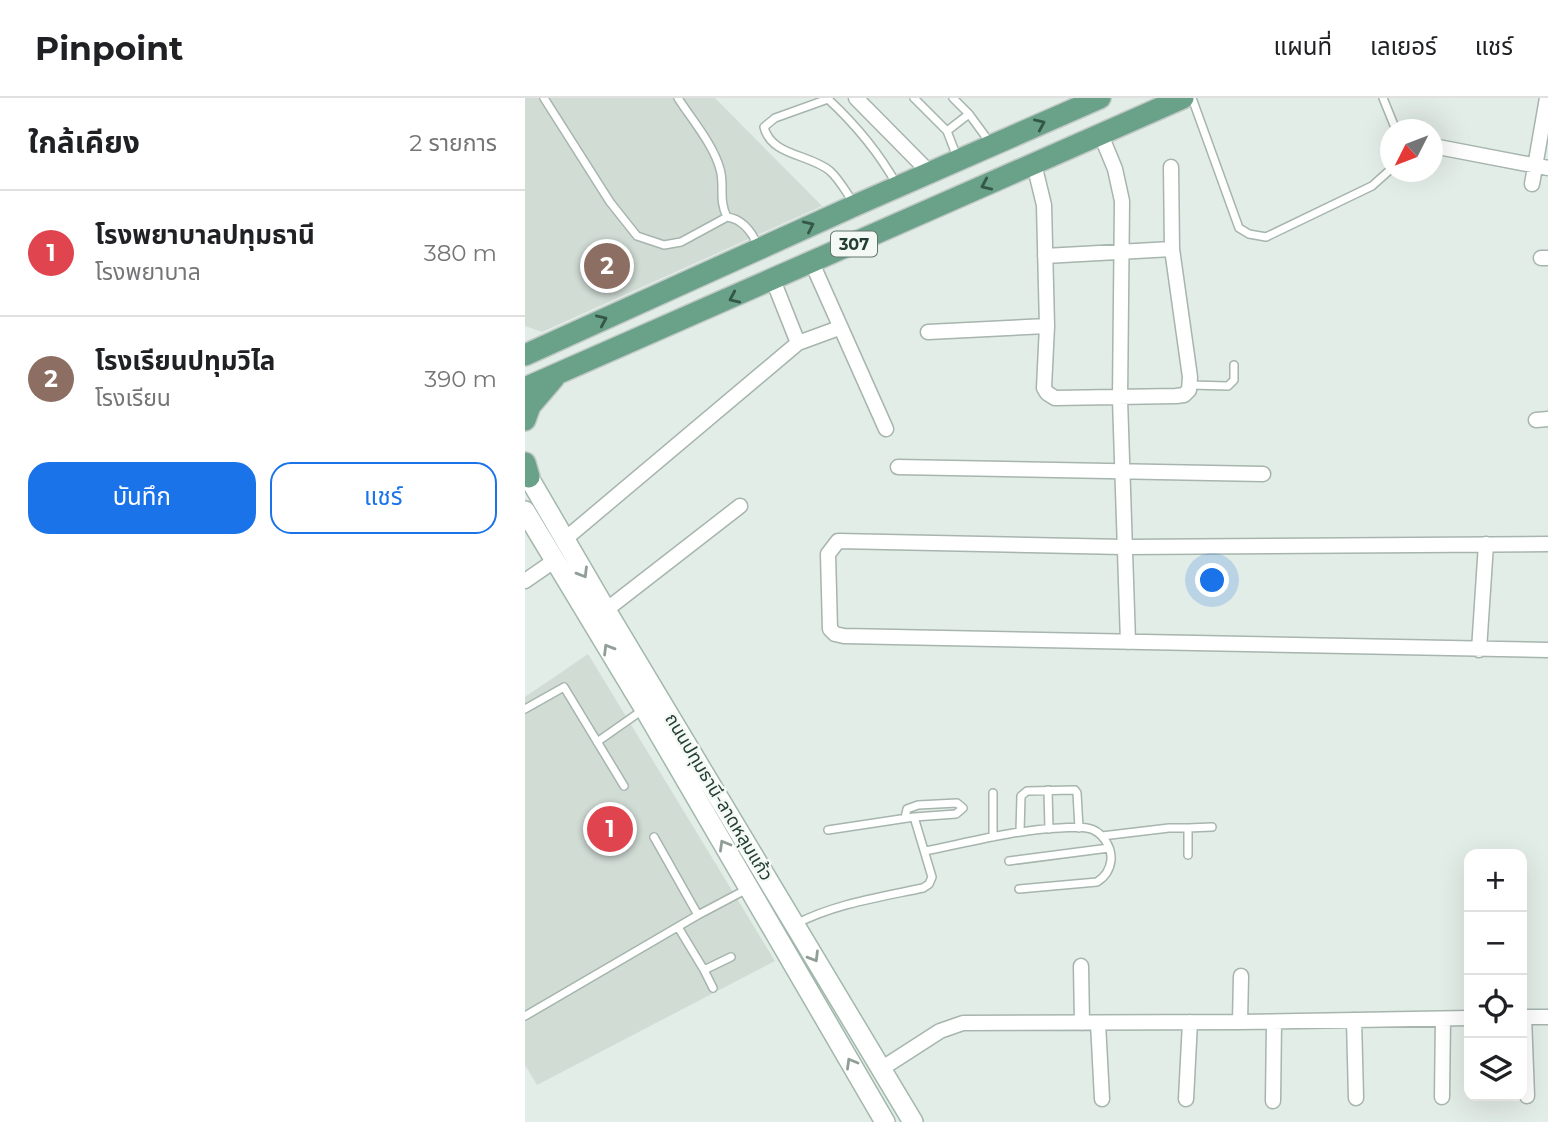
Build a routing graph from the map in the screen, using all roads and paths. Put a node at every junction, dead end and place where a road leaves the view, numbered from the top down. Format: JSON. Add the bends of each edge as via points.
{"nodes":[{"id":1,"x":544,"y":98,"type":"edge"},
{"id":2,"x":678,"y":98,"type":"edge"},
{"id":3,"x":856,"y":98,"type":"edge"},
{"id":4,"x":914,"y":98,"type":"edge"},
{"id":5,"x":953,"y":98,"type":"edge"},
{"id":6,"x":1100,"y":98,"type":"edge"},
{"id":7,"x":1183,"y":98,"type":"edge"},
{"id":8,"x":1192,"y":98,"type":"edge"},
{"id":9,"x":1383,"y":98,"type":"edge"},
{"id":10,"x":1547,"y":98,"type":"edge"},
{"id":11,"x":969,"y":114,"type":"junction"},
{"id":12,"x":1392,"y":119,"type":"edge"},
{"id":13,"x":947,"y":131,"type":"junction"},
{"id":14,"x":1101,"y":135,"type":"junction"},
{"id":15,"x":992,"y":146,"type":"junction"},
{"id":16,"x":1443,"y":148,"type":"edge"},
{"id":17,"x":958,"y":161,"type":"junction"},
{"id":18,"x":1034,"y":164,"type":"junction"},
{"id":19,"x":1171,"y":167,"type":"dead end"},
{"id":20,"x":1541,"y":167,"type":"edge"},
{"id":21,"x":930,"y":173,"type":"junction"},
{"id":22,"x":1380,"y":179,"type":"edge"},
{"id":23,"x":1532,"y":184,"type":"dead end"},
{"id":24,"x":898,"y":187,"type":"junction"},
{"id":25,"x":856,"y":205,"type":"junction"},
{"id":26,"x":727,"y":217,"type":"junction"},
{"id":27,"x":1172,"y":249,"type":"junction"},
{"id":28,"x":759,"y":250,"type":"junction"},
{"id":29,"x":1122,"y":250,"type":"junction"},
{"id":30,"x":1045,"y":256,"type":"junction"},
{"id":31,"x":812,"y":263,"type":"junction"},
{"id":32,"x":773,"y":280,"type":"junction"},
{"id":33,"x":1047,"y":326,"type":"junction"},
{"id":34,"x":839,"y":328,"type":"junction"},
{"id":35,"x":928,"y":332,"type":"dead end"},
{"id":36,"x":798,"y":342,"type":"junction"},
{"id":37,"x":530,"y":350,"type":"edge"},
{"id":38,"x":1234,"y":365,"type":"dead end"},
{"id":39,"x":556,"y":376,"type":"junction"},
{"id":40,"x":1190,"y":385,"type":"junction"},
{"id":41,"x":525,"y":388,"type":"edge"},
{"id":42,"x":1121,"y":398,"type":"junction"},
{"id":43,"x":525,"y":420,"type":"edge"},
{"id":44,"x":886,"y":429,"type":"dead end"},
{"id":45,"x":898,"y":467,"type":"dead end"},
{"id":46,"x":526,"y":470,"type":"edge"},
{"id":47,"x":1122,"y":470,"type":"junction"},
{"id":48,"x":1263,"y":474,"type":"dead end"},
{"id":49,"x":740,"y":506,"type":"dead end"},
{"id":50,"x":525,"y":512,"type":"edge"},
{"id":51,"x":564,"y":540,"type":"junction"},
{"id":52,"x":1486,"y":544,"type":"junction"},
{"id":53,"x":1548,"y":544,"type":"edge"},
{"id":54,"x":1124,"y":547,"type":"junction"},
{"id":55,"x":554,"y":561,"type":"junction"},
{"id":56,"x":525,"y":580,"type":"edge"},
{"id":57,"x":606,"y":610,"type":"junction"},
{"id":58,"x":1128,"y":642,"type":"junction"},
{"id":59,"x":1479,"y":650,"type":"junction"},
{"id":60,"x":1548,"y":650,"type":"edge"},
{"id":61,"x":644,"y":708,"type":"junction"},
{"id":62,"x":525,"y":709,"type":"edge"},
{"id":63,"x":597,"y":742,"type":"junction"},
{"id":64,"x":624,"y":786,"type":"dead end"},
{"id":65,"x":1048,"y":790,"type":"junction"},
{"id":66,"x":993,"y":793,"type":"dead end"},
{"id":67,"x":914,"y":817,"type":"junction"},
{"id":68,"x":905,"y":818,"type":"junction"},
{"id":69,"x":1212,"y":827,"type":"dead end"},
{"id":70,"x":1079,"y":828,"type":"junction"},
{"id":71,"x":1188,"y":828,"type":"junction"},
{"id":72,"x":1049,"y":829,"type":"junction"},
{"id":73,"x":828,"y":830,"type":"dead end"},
{"id":74,"x":1020,"y":831,"type":"junction"},
{"id":75,"x":1102,"y":836,"type":"junction"},
{"id":76,"x":654,"y":837,"type":"dead end"},
{"id":77,"x":993,"y":837,"type":"junction"},
{"id":78,"x":1109,"y":848,"type":"junction"},
{"id":79,"x":925,"y":851,"type":"junction"},
{"id":80,"x":1188,"y":855,"type":"dead end"},
{"id":81,"x":1009,"y":861,"type":"dead end"},
{"id":82,"x":769,"y":879,"type":"junction"},
{"id":83,"x":750,"y":888,"type":"junction"},
{"id":84,"x":1019,"y":889,"type":"dead end"},
{"id":85,"x":698,"y":915,"type":"junction"},
{"id":86,"x":796,"y":925,"type":"junction"},
{"id":87,"x":678,"y":927,"type":"junction"},
{"id":88,"x":731,"y":957,"type":"dead end"},
{"id":89,"x":1081,"y":966,"type":"dead end"},
{"id":90,"x":704,"y":970,"type":"junction"},
{"id":91,"x":1241,"y":976,"type":"dead end"},
{"id":92,"x":713,"y":988,"type":"dead end"},
{"id":93,"x":525,"y":1016,"type":"edge"},
{"id":94,"x":1527,"y":1017,"type":"edge"},
{"id":95,"x":1548,"y":1017,"type":"edge"},
{"id":96,"x":1464,"y":1018,"type":"edge"},
{"id":97,"x":1443,"y":1019,"type":"junction"},
{"id":98,"x":1354,"y":1020,"type":"junction"},
{"id":99,"x":1274,"y":1022,"type":"junction"},
{"id":100,"x":1082,"y":1023,"type":"junction"},
{"id":101,"x":1098,"y":1023,"type":"junction"},
{"id":102,"x":1191,"y":1023,"type":"junction"},
{"id":103,"x":1240,"y":1023,"type":"junction"},
{"id":104,"x":881,"y":1069,"type":"junction"},
{"id":105,"x":1442,"y":1097,"type":"dead end"},
{"id":106,"x":1356,"y":1098,"type":"dead end"},
{"id":107,"x":1102,"y":1099,"type":"dead end"},
{"id":108,"x":1186,"y":1099,"type":"dead end"},
{"id":109,"x":1273,"y":1101,"type":"dead end"},
{"id":110,"x":885,"y":1122,"type":"edge"},
{"id":111,"x":913,"y":1122,"type":"edge"}],
"edges":[{"from":1,"to":26,"type":"lane","via":[[637,236],[664,245],[681,242]]},
{"from":2,"to":26,"type":"lane","via":[[716,156],[722,173],[721,206]]},
{"from":3,"to":21,"type":"street"},
{"from":4,"to":13,"type":"lane"},
{"from":5,"to":11,"type":"lane"},
{"from":15,"to":6,"type":"main road","number":"307","one_way":true},
{"from":7,"to":14,"type":"main road","number":"307"},
{"from":8,"to":22,"type":"lane","via":[[1238,228],[1249,234],[1266,237]]},
{"from":9,"to":12,"type":"lane"},
{"from":10,"to":20,"type":"street"},
{"from":11,"to":13,"type":"lane"},
{"from":11,"to":15,"type":"lane"},
{"from":13,"to":17,"type":"lane"},
{"from":14,"to":18,"type":"main road","number":"307"},
{"from":14,"to":29,"type":"street","via":[[1122,201]]},
{"from":15,"to":17,"type":"main road","number":"307"},
{"from":16,"to":20,"type":"street"},
{"from":17,"to":21,"type":"main road","number":"307"},
{"from":18,"to":30,"type":"street","via":[[1044,205]]},
{"from":18,"to":31,"type":"main road","number":"307","one_way":true},
{"from":19,"to":27,"type":"street"},
{"from":20,"to":23,"type":"street"},
{"from":21,"to":24,"type":"main road","number":"307"},
{"from":24,"to":25,"type":"main road","number":"307"},
{"from":24,"to":25,"type":"lane","via":[[857,126],[828,99],[775,118],[764,127],[766,136],[781,149],[831,172]]},
{"from":28,"to":25,"type":"main road","number":"307","one_way":true},
{"from":26,"to":28,"type":"lane","via":[[749,229]]},
{"from":27,"to":29,"type":"street"},
{"from":27,"to":40,"type":"street"},
{"from":37,"to":28,"type":"main road","number":"307","one_way":true},
{"from":29,"to":30,"type":"street"},
{"from":29,"to":42,"type":"street"},
{"from":30,"to":33,"type":"street"},
{"from":31,"to":32,"type":"main road","number":"307"},
{"from":31,"to":34,"type":"street"},
{"from":32,"to":36,"type":"street"},
{"from":32,"to":39,"type":"main road","number":"307","one_way":true},
{"from":33,"to":35,"type":"street"},
{"from":33,"to":42,"type":"street","via":[[1047,393]]},
{"from":34,"to":36,"type":"street"},
{"from":34,"to":44,"type":"street"},
{"from":36,"to":51,"type":"street"},
{"from":38,"to":40,"type":"lane","via":[[1234,380],[1228,386]]},
{"from":39,"to":41,"type":"main road","number":"307"},
{"from":39,"to":43,"type":"main road","via":[[530,406]]},
{"from":40,"to":42,"type":"street","via":[[1184,396]]},
{"from":42,"to":47,"type":"street"},
{"from":45,"to":47,"type":"street"},
{"from":46,"to":51,"type":"main road","name":"ถนนปทุมธานี-ลาดหลุมแก้ว"},
{"from":47,"to":48,"type":"street"},
{"from":47,"to":54,"type":"street"},
{"from":49,"to":57,"type":"street"},
{"from":50,"to":55,"type":"main road","name":"ถนนปทุมธานี-ลาดหลุมแก้ว"},
{"from":51,"to":57,"type":"main road","name":"ถนนปทุมธานี-ลาดหลุมแก้ว","one_way":true},
{"from":52,"to":53,"type":"street"},
{"from":52,"to":54,"type":"street"},
{"from":52,"to":59,"type":"street"},
{"from":54,"to":58,"type":"street"},
{"from":54,"to":58,"type":"street","via":[[838,541],[828,554],[830,629],[843,636]]},
{"from":55,"to":56,"type":"street"},
{"from":61,"to":55,"type":"main road","name":"ถนนปทุมธานี-ลาดหลุมแก้ว","one_way":true},
{"from":57,"to":82,"type":"main road","name":"ถนนปทุมธานี-ลาดหลุมแก้ว"},
{"from":58,"to":59,"type":"street"},
{"from":59,"to":60,"type":"street"},
{"from":61,"to":63,"type":"lane"},
{"from":83,"to":61,"type":"main road","name":"ถนนปทุมธานี-ลาดหลุมแก้ว","one_way":true},
{"from":62,"to":63,"type":"lane","via":[[564,687]]},
{"from":63,"to":64,"type":"lane"},
{"from":65,"to":70,"type":"lane","via":[[1076,792]]},
{"from":65,"to":72,"type":"lane"},
{"from":65,"to":74,"type":"lane","via":[[1023,793]]},
{"from":66,"to":77,"type":"lane"},
{"from":67,"to":68,"type":"lane"},
{"from":67,"to":68,"type":"lane","via":[[956,814],[963,808],[957,803],[918,805],[907,809]]},
{"from":67,"to":79,"type":"lane"},
{"from":68,"to":73,"type":"lane"},
{"from":69,"to":71,"type":"lane"},
{"from":70,"to":72,"type":"lane"},
{"from":70,"to":75,"type":"lane"},
{"from":71,"to":75,"type":"lane"},
{"from":71,"to":80,"type":"lane"},
{"from":72,"to":74,"type":"lane"},
{"from":74,"to":77,"type":"lane"},
{"from":75,"to":78,"type":"lane"},
{"from":76,"to":85,"type":"lane"},
{"from":77,"to":79,"type":"lane"},
{"from":78,"to":81,"type":"lane"},
{"from":78,"to":84,"type":"lane","via":[[1110,865],[1097,882]]},
{"from":79,"to":86,"type":"lane","via":[[932,877],[923,888],[832,910]]},
{"from":82,"to":83,"type":"lane"},
{"from":82,"to":86,"type":"main road","name":"ถนนปทุมธานี-ลาดหลุมแก้ว"},
{"from":83,"to":85,"type":"lane"},
{"from":110,"to":83,"type":"main road","name":"ถนนปทุมธานี-ลาดหลุมแก้ว","one_way":true},
{"from":85,"to":87,"type":"lane"},
{"from":86,"to":104,"type":"main road","name":"ถนนปทุมธานี-ลาดหลุมแก้ว","one_way":true},
{"from":87,"to":90,"type":"lane"},
{"from":87,"to":93,"type":"lane"},
{"from":88,"to":90,"type":"lane"},
{"from":89,"to":100,"type":"street"},
{"from":90,"to":92,"type":"lane"},
{"from":91,"to":103,"type":"street"},
{"from":94,"to":95,"type":"street"},
{"from":96,"to":97,"type":"street"},
{"from":97,"to":98,"type":"street"},
{"from":97,"to":105,"type":"street"},
{"from":98,"to":99,"type":"street"},
{"from":98,"to":106,"type":"street"},
{"from":99,"to":103,"type":"street"},
{"from":99,"to":109,"type":"street"},
{"from":100,"to":101,"type":"street"},
{"from":100,"to":104,"type":"street","via":[[963,1023],[940,1031]]},
{"from":101,"to":102,"type":"street"},
{"from":101,"to":107,"type":"street"},
{"from":102,"to":103,"type":"street"},
{"from":102,"to":108,"type":"street"},
{"from":104,"to":111,"type":"main road","name":"ถนนปทุมธานี-ลาดหลุมแก้ว"}]}
